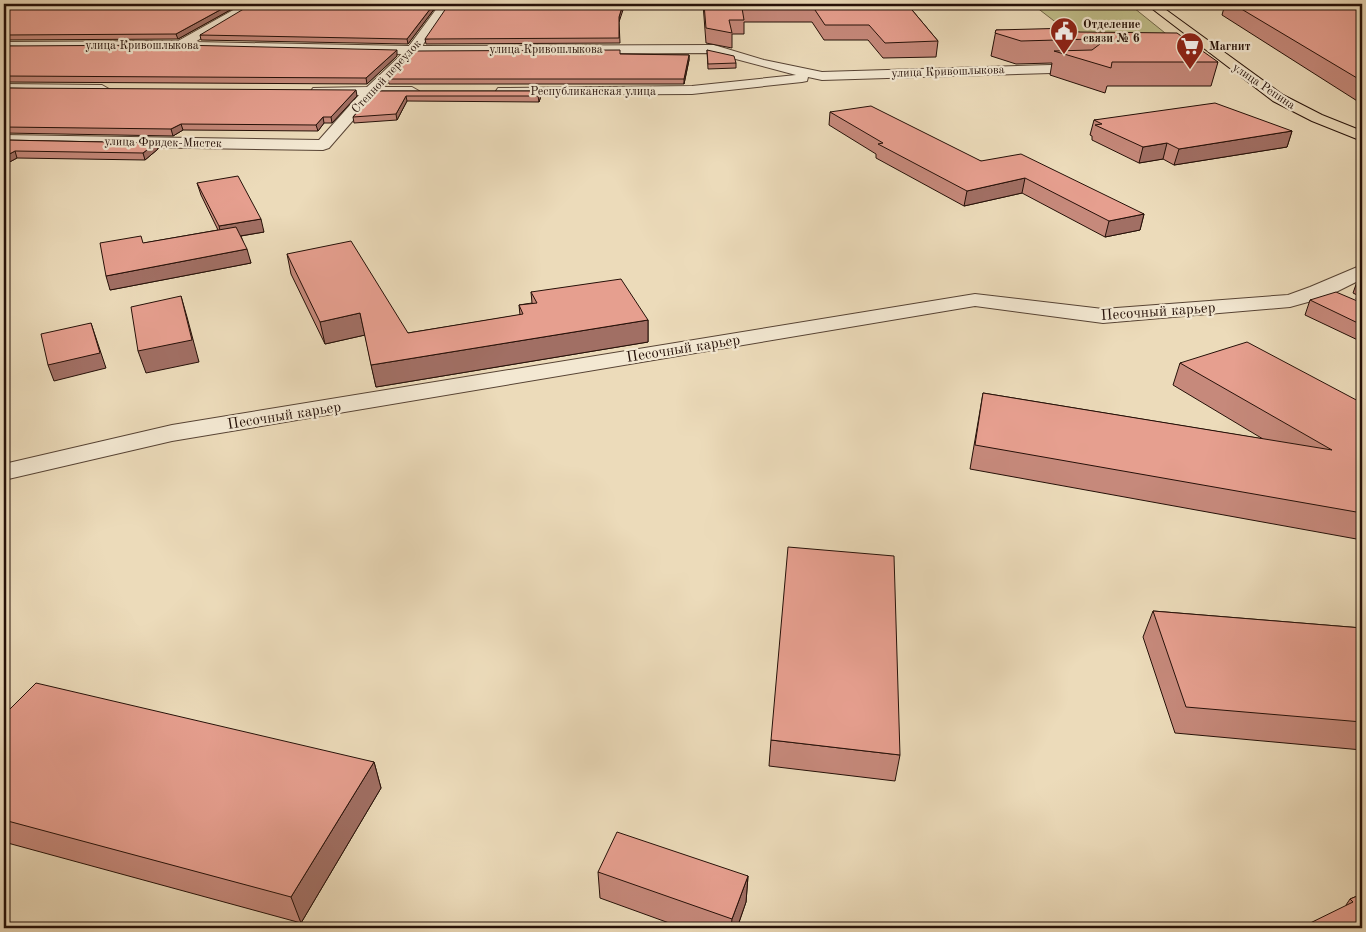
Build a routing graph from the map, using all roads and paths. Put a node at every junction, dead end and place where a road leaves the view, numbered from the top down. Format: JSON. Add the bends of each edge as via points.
{"nodes":[{"id":1,"x":252,"y":4,"type":"edge"},
{"id":2,"x":445,"y":4,"type":"edge"},
{"id":3,"x":1151,"y":4,"type":"edge"},
{"id":4,"x":180,"y":45,"type":"junction"},
{"id":5,"x":4,"y":46,"type":"edge"},
{"id":6,"x":413,"y":50,"type":"junction"},
{"id":7,"x":1086,"y":68,"type":"edge"},
{"id":8,"x":822,"y":76,"type":"junction"},
{"id":9,"x":4,"y":88,"type":"edge"},
{"id":10,"x":113,"y":89,"type":"edge"},
{"id":11,"x":302,"y":90,"type":"edge"},
{"id":12,"x":371,"y":91,"type":"junction"},
{"id":13,"x":430,"y":91,"type":"edge"},
{"id":14,"x":490,"y":91,"type":"edge"},
{"id":15,"x":1360,"y":134,"type":"edge"},
{"id":16,"x":4,"y":140,"type":"edge"},
{"id":17,"x":323,"y":145,"type":"joint"},
{"id":18,"x":1362,"y":271,"type":"edge"},
{"id":19,"x":1318,"y":292,"type":"junction"},
{"id":20,"x":1345,"y":303,"type":"edge"},
{"id":21,"x":4,"y":472,"type":"edge"}],
"edges":[{"from":1,"to":4,"type":"street"},
{"from":2,"to":6,"type":"street","name":"Степной переулок"},
{"from":3,"to":15,"type":"main road","name":"улица Репина","via":[[1278,98],[1317,118]]},
{"from":4,"to":5,"type":"street","name":"улица Кривошлыкова"},
{"from":4,"to":6,"type":"street","name":"улица Кривошлыкова"},
{"from":6,"to":8,"type":"street","name":"улица Кривошлыкова","via":[[714,49]]},
{"from":6,"to":12,"type":"street","name":"Степной переулок"},
{"from":7,"to":8,"type":"street","name":"улица Кривошлыкова"},
{"from":8,"to":14,"type":"street","name":"Республиканская улица","via":[[692,90]]},
{"from":9,"to":10,"type":"street"},
{"from":11,"to":12,"type":"street"},
{"from":12,"to":13,"type":"street"},
{"from":12,"to":17,"type":"street","name":"Степной переулок"},
{"from":16,"to":17,"type":"street","name":"улица Фридек-Мистек"},
{"from":18,"to":19,"type":"street","name":"Песочный карьер"},
{"from":19,"to":20,"type":"street"},
{"from":19,"to":21,"type":"street","name":"Песочный карьер","via":[[1290,301],[1103,316],[976,300],[172,433]]}]}
